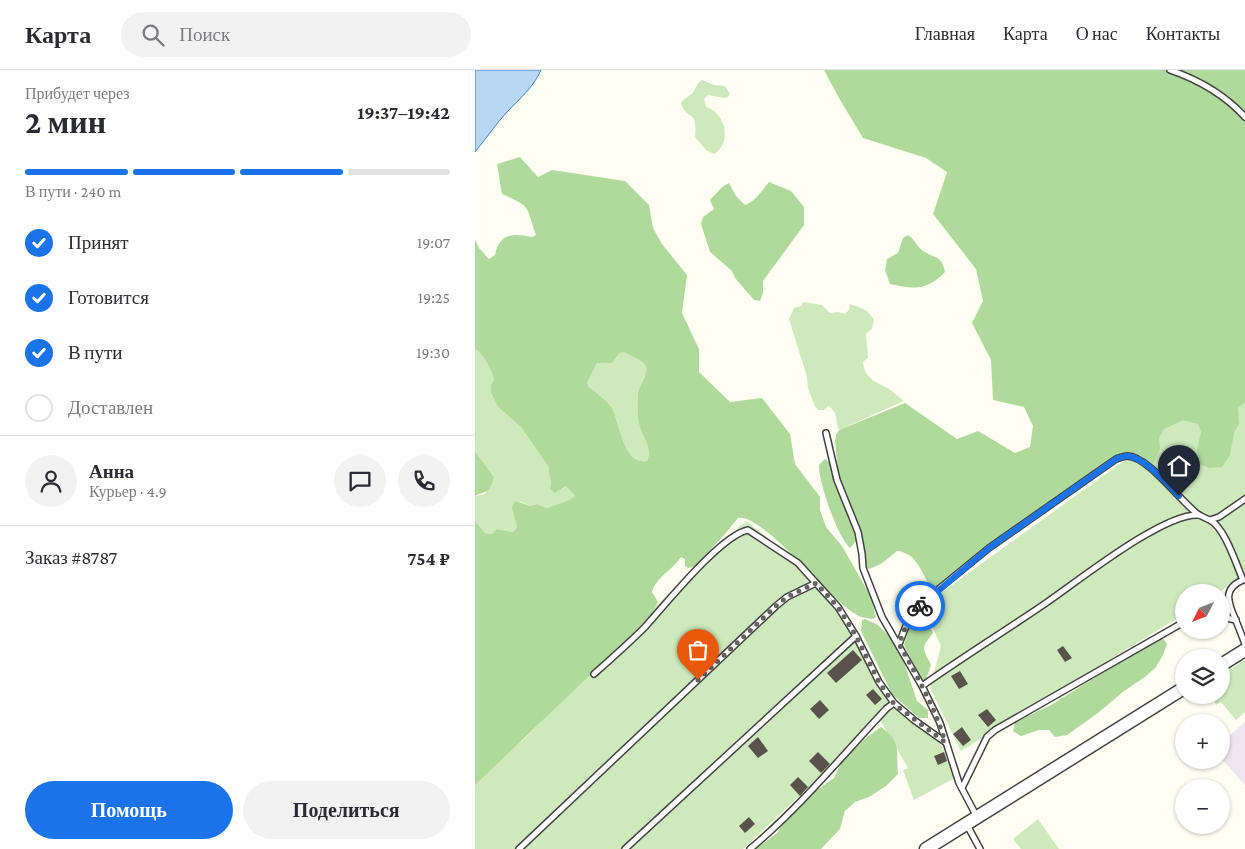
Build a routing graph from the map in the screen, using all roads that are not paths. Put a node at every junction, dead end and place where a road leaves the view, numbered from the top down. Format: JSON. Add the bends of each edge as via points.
{"nodes":[{"id":1,"x":1170,"y":70,"type":"edge"},
{"id":2,"x":1245,"y":117,"type":"edge"},
{"id":3,"x":826,"y":432,"type":"dead end"},
{"id":4,"x":1245,"y":500,"type":"edge"},
{"id":5,"x":1200,"y":515,"type":"junction"},
{"id":6,"x":1210,"y":520,"type":"junction"},
{"id":7,"x":816,"y":583,"type":"junction"},
{"id":8,"x":1230,"y":619,"type":"edge"},
{"id":9,"x":1236,"y":620,"type":"junction"},
{"id":10,"x":1175,"y":627,"type":"edge"},
{"id":11,"x":856,"y":636,"type":"junction"},
{"id":12,"x":899,"y":644,"type":"junction"},
{"id":13,"x":1245,"y":644,"type":"edge"},
{"id":14,"x":1245,"y":650,"type":"edge"},
{"id":15,"x":1230,"y":659,"type":"edge"},
{"id":16,"x":594,"y":674,"type":"dead end"},
{"id":17,"x":922,"y":686,"type":"junction"},
{"id":18,"x":1175,"y":694,"type":"edge"},
{"id":19,"x":894,"y":704,"type":"junction"},
{"id":20,"x":945,"y":742,"type":"junction"},
{"id":21,"x":962,"y":788,"type":"junction"},
{"id":22,"x":972,"y":820,"type":"junction"},
{"id":23,"x":519,"y":849,"type":"edge"},
{"id":24,"x":625,"y":849,"type":"edge"},
{"id":25,"x":749,"y":849,"type":"edge"},
{"id":26,"x":926,"y":849,"type":"edge"},
{"id":27,"x":980,"y":849,"type":"edge"}],
"edges":[{"from":1,"to":2,"type":"lane","via":[[1210,87]]},
{"from":3,"to":12,"type":"lane","via":[[837,480],[857,532],[863,568],[882,617]]},
{"from":4,"to":6,"type":"lane"},
{"from":5,"to":6,"type":"lane"},
{"from":5,"to":12,"type":"lane","via":[[1155,471],[1139,460],[1128,456],[1116,459],[989,548],[940,588],[912,612]]},
{"from":5,"to":17,"type":"lane","via":[[1170,522],[1133,542]]},
{"from":6,"to":9,"type":"lane","via":[[1221,530],[1243,580],[1235,583],[1228,599]]},
{"from":7,"to":11,"type":"lane","via":[[838,607]]},
{"from":7,"to":16,"type":"lane","via":[[798,563],[755,534],[743,531],[716,550],[644,627]]},
{"from":7,"to":23,"type":"lane","via":[[776,606]]},
{"from":8,"to":9,"type":"lane"},
{"from":9,"to":13,"type":"lane"},
{"from":10,"to":21,"type":"lane","via":[[995,730],[987,737]]},
{"from":11,"to":19,"type":"lane"},
{"from":11,"to":24,"type":"lane"},
{"from":12,"to":17,"type":"lane"},
{"from":14,"to":15,"type":"street"},
{"from":17,"to":20,"type":"lane","via":[[940,723]]},
{"from":18,"to":22,"type":"street"},
{"from":19,"to":20,"type":"lane"},
{"from":19,"to":25,"type":"lane"},
{"from":20,"to":21,"type":"lane"},
{"from":21,"to":22,"type":"lane"},
{"from":22,"to":26,"type":"street"},
{"from":22,"to":27,"type":"lane"}]}
